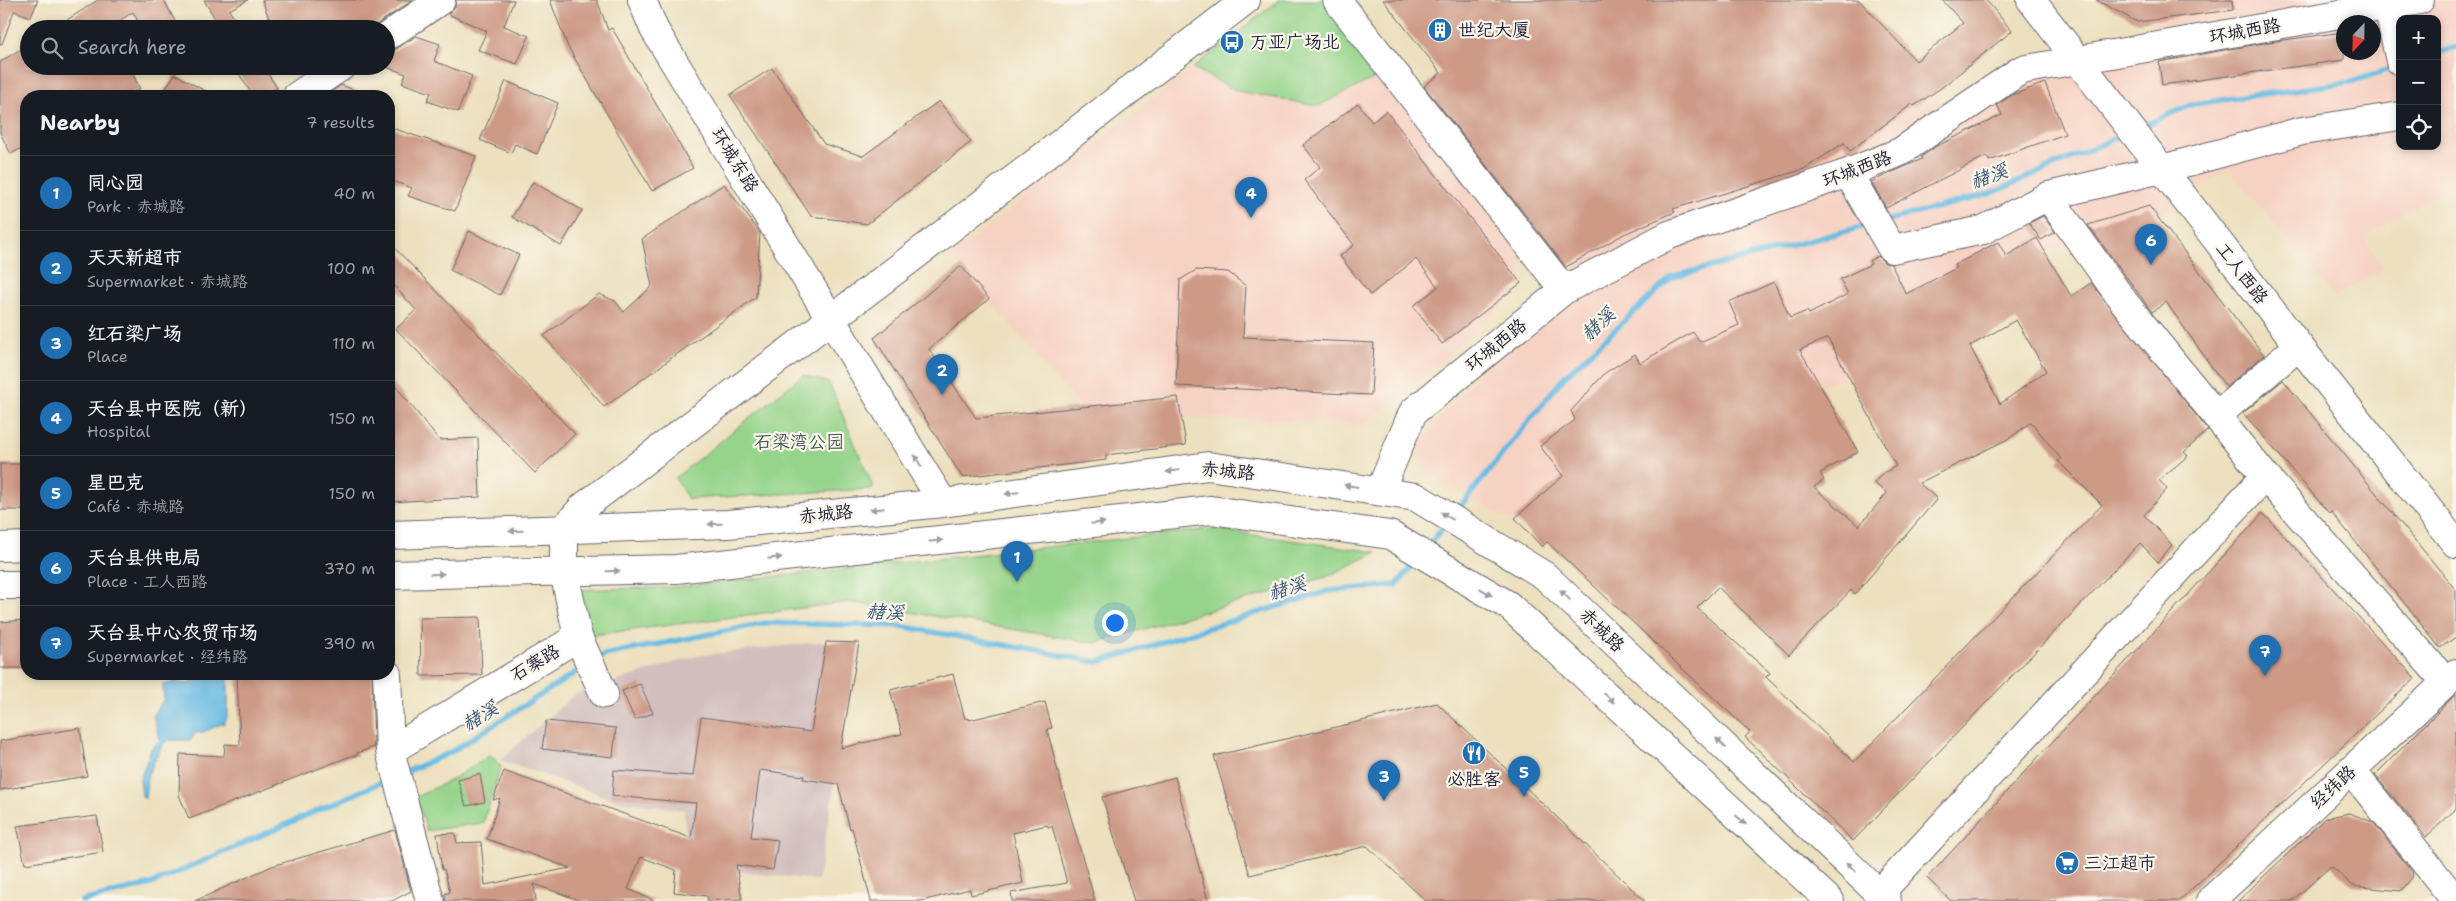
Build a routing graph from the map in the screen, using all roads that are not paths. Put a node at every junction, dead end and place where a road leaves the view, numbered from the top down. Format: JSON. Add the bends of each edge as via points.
{"nodes":[{"id":1,"x":441,"y":0,"type":"edge"},
{"id":2,"x":642,"y":0,"type":"edge"},
{"id":3,"x":1246,"y":0,"type":"edge"},
{"id":4,"x":1337,"y":0,"type":"edge"},
{"id":5,"x":2031,"y":0,"type":"edge"},
{"id":6,"x":2420,"y":0,"type":"edge"},
{"id":7,"x":2390,"y":3,"type":"edge"},
{"id":8,"x":395,"y":31,"type":"edge"},
{"id":9,"x":2400,"y":60,"type":"edge"},
{"id":10,"x":2078,"y":61,"type":"junction"},
{"id":11,"x":328,"y":75,"type":"edge"},
{"id":12,"x":306,"y":90,"type":"edge"},
{"id":13,"x":2396,"y":117,"type":"edge"},
{"id":14,"x":2162,"y":169,"type":"junction"},
{"id":15,"x":1848,"y":174,"type":"junction"},
{"id":16,"x":2048,"y":196,"type":"junction"},
{"id":17,"x":1564,"y":290,"type":"junction"},
{"id":18,"x":832,"y":318,"type":"junction"},
{"id":19,"x":2299,"y":346,"type":"junction"},
{"id":20,"x":2216,"y":416,"type":"junction"},
{"id":21,"x":2265,"y":476,"type":"junction"},
{"id":22,"x":1380,"y":490,"type":"junction"},
{"id":23,"x":943,"y":503,"type":"junction"},
{"id":24,"x":564,"y":529,"type":"junction"},
{"id":25,"x":395,"y":535,"type":"edge"},
{"id":26,"x":2456,"y":544,"type":"edge"},
{"id":27,"x":0,"y":546,"type":"edge"},
{"id":28,"x":20,"y":546,"type":"edge"},
{"id":29,"x":564,"y":572,"type":"junction"},
{"id":30,"x":395,"y":575,"type":"edge"},
{"id":31,"x":20,"y":585,"type":"edge"},
{"id":32,"x":0,"y":586,"type":"edge"},
{"id":33,"x":578,"y":637,"type":"junction"},
{"id":34,"x":2451,"y":678,"type":"edge"},
{"id":35,"x":387,"y":680,"type":"edge"},
{"id":36,"x":604,"y":694,"type":"dead end"},
{"id":37,"x":390,"y":750,"type":"junction"},
{"id":38,"x":1745,"y":767,"type":"junction"},
{"id":39,"x":2351,"y":770,"type":"junction"},
{"id":40,"x":1718,"y":798,"type":"junction"},
{"id":41,"x":1821,"y":898,"type":"edge"},
{"id":42,"x":1883,"y":898,"type":"edge"},
{"id":43,"x":430,"y":901,"type":"edge"},
{"id":44,"x":2210,"y":901,"type":"edge"},
{"id":45,"x":2456,"y":901,"type":"edge"}],
"edges":[{"from":1,"to":8,"type":"main road"},
{"from":2,"to":18,"type":"main road","name":"环城东路","via":[[654,29]]},
{"from":3,"to":18,"type":"main road"},
{"from":4,"to":17,"type":"main road"},
{"from":5,"to":10,"type":"main road","name":"工人西路"},
{"from":6,"to":7,"type":"main road","name":"环城西路"},
{"from":7,"to":9,"type":"main road"},
{"from":7,"to":10,"type":"main road","name":"环城西路"},
{"from":10,"to":14,"type":"main road","name":"工人西路"},
{"from":10,"to":15,"type":"main road","name":"环城西路","via":[[2021,70],[1900,152]]},
{"from":11,"to":12,"type":"main road"},
{"from":13,"to":14,"type":"main road","via":[[2302,131]]},
{"from":14,"to":16,"type":"main road"},
{"from":14,"to":19,"type":"main road","name":"工人西路"},
{"from":15,"to":16,"type":"main road","via":[[1892,249],[1983,230]]},
{"from":15,"to":17,"type":"main road","name":"环城西路","via":[[1668,235]]},
{"from":16,"to":20,"type":"main road","via":[[2124,302]]},
{"from":17,"to":22,"type":"main road","name":"环城西路","via":[[1413,412]]},
{"from":23,"to":18,"type":"main road","name":"环城东路","one_way":true},
{"from":18,"to":24,"type":"main road","via":[[582,508]]},
{"from":19,"to":20,"type":"main road"},
{"from":19,"to":26,"type":"main road","name":"工人西路"},
{"from":20,"to":21,"type":"main road"},
{"from":21,"to":34,"type":"main road"},
{"from":21,"to":42,"type":"main road"},
{"from":22,"to":23,"type":"main road","name":"赤城路","one_way":true,"via":[[1208,466]]},
{"from":38,"to":22,"type":"main road","name":"赤城路","one_way":true,"via":[[1545,576],[1416,497]]},
{"from":23,"to":24,"type":"main road","name":"赤城路","one_way":true,"via":[[728,524]]},
{"from":24,"to":25,"type":"main road","name":"赤城路","one_way":true},
{"from":24,"to":29,"type":"main road","name":"石寨路"},
{"from":27,"to":28,"type":"main road"},
{"from":30,"to":29,"type":"main road","one_way":true},
{"from":29,"to":33,"type":"main road","name":"石寨路"},
{"from":29,"to":40,"type":"main road","one_way":true,"via":[[676,569],[1211,510],[1390,535],[1508,605]]},
{"from":31,"to":32,"type":"main road"},
{"from":33,"to":36,"type":"main road"},
{"from":33,"to":37,"type":"main road","name":"石寨路"},
{"from":34,"to":39,"type":"main road","name":"经纬路"},
{"from":35,"to":37,"type":"main road"},
{"from":37,"to":43,"type":"main road"},
{"from":38,"to":40,"type":"main road"},
{"from":42,"to":38,"type":"main road","name":"赤城路","one_way":true},
{"from":39,"to":44,"type":"main road","name":"经纬路"},
{"from":39,"to":45,"type":"main road"},
{"from":40,"to":41,"type":"main road","one_way":true}]}
